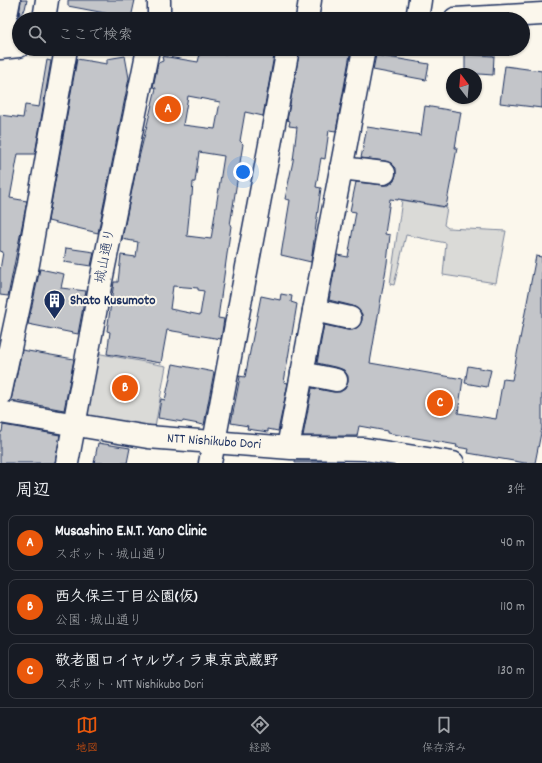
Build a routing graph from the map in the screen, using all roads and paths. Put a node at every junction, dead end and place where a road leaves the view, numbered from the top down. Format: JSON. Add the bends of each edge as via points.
{"nodes":[{"id":1,"x":9,"y":0,"type":"edge"},
{"id":2,"x":48,"y":0,"type":"edge"},
{"id":3,"x":159,"y":0,"type":"edge"},
{"id":4,"x":310,"y":0,"type":"edge"},
{"id":5,"x":420,"y":0,"type":"edge"},
{"id":6,"x":45,"y":12,"type":"edge"},
{"id":7,"x":159,"y":12,"type":"edge"},
{"id":8,"x":308,"y":12,"type":"edge"},
{"id":9,"x":418,"y":12,"type":"edge"},
{"id":10,"x":542,"y":14,"type":"edge"},
{"id":11,"x":530,"y":15,"type":"edge"},
{"id":12,"x":7,"y":43,"type":"edge"},
{"id":13,"x":65,"y":56,"type":"edge"},
{"id":14,"x":147,"y":56,"type":"edge"},
{"id":15,"x":287,"y":56,"type":"edge"},
{"id":16,"x":363,"y":56,"type":"edge"},
{"id":17,"x":341,"y":168,"type":"junction"},
{"id":18,"x":384,"y":173,"type":"dead end"},
{"id":19,"x":314,"y":310,"type":"junction"},
{"id":20,"x":350,"y":318,"type":"dead end"},
{"id":21,"x":302,"y":373,"type":"junction"},
{"id":22,"x":336,"y":380,"type":"dead end"},
{"id":23,"x":0,"y":395,"type":"edge"},
{"id":24,"x":0,"y":412,"type":"edge"},
{"id":25,"x":74,"y":426,"type":"junction"},
{"id":26,"x":212,"y":453,"type":"edge"},
{"id":27,"x":289,"y":453,"type":"edge"},
{"id":28,"x":67,"y":463,"type":"edge"},
{"id":29,"x":453,"y":463,"type":"edge"}],
"edges":[{"from":1,"to":12,"type":"street"},
{"from":2,"to":6,"type":"street"},
{"from":3,"to":7,"type":"street"},
{"from":4,"to":8,"type":"street"},
{"from":5,"to":9,"type":"street"},
{"from":10,"to":11,"type":"street"},
{"from":13,"to":23,"type":"street","via":[[28,264]]},
{"from":14,"to":25,"type":"street","name":"城山通り"},
{"from":15,"to":26,"type":"street"},
{"from":16,"to":17,"type":"street"},
{"from":17,"to":18,"type":"street"},
{"from":17,"to":19,"type":"street"},
{"from":19,"to":20,"type":"street"},
{"from":19,"to":21,"type":"street"},
{"from":21,"to":22,"type":"street"},
{"from":21,"to":27,"type":"street"},
{"from":24,"to":25,"type":"street","name":"NTT Nishikubo Dori"},
{"from":25,"to":26,"type":"street","name":"NTT Nishikubo Dori","via":[[148,437]]},
{"from":25,"to":28,"type":"street","name":"城山通り"},
{"from":26,"to":27,"type":"street","name":"NTT Nishikubo Dori"},
{"from":27,"to":29,"type":"street","name":"NTT Nishikubo Dori","via":[[364,449]]}]}
